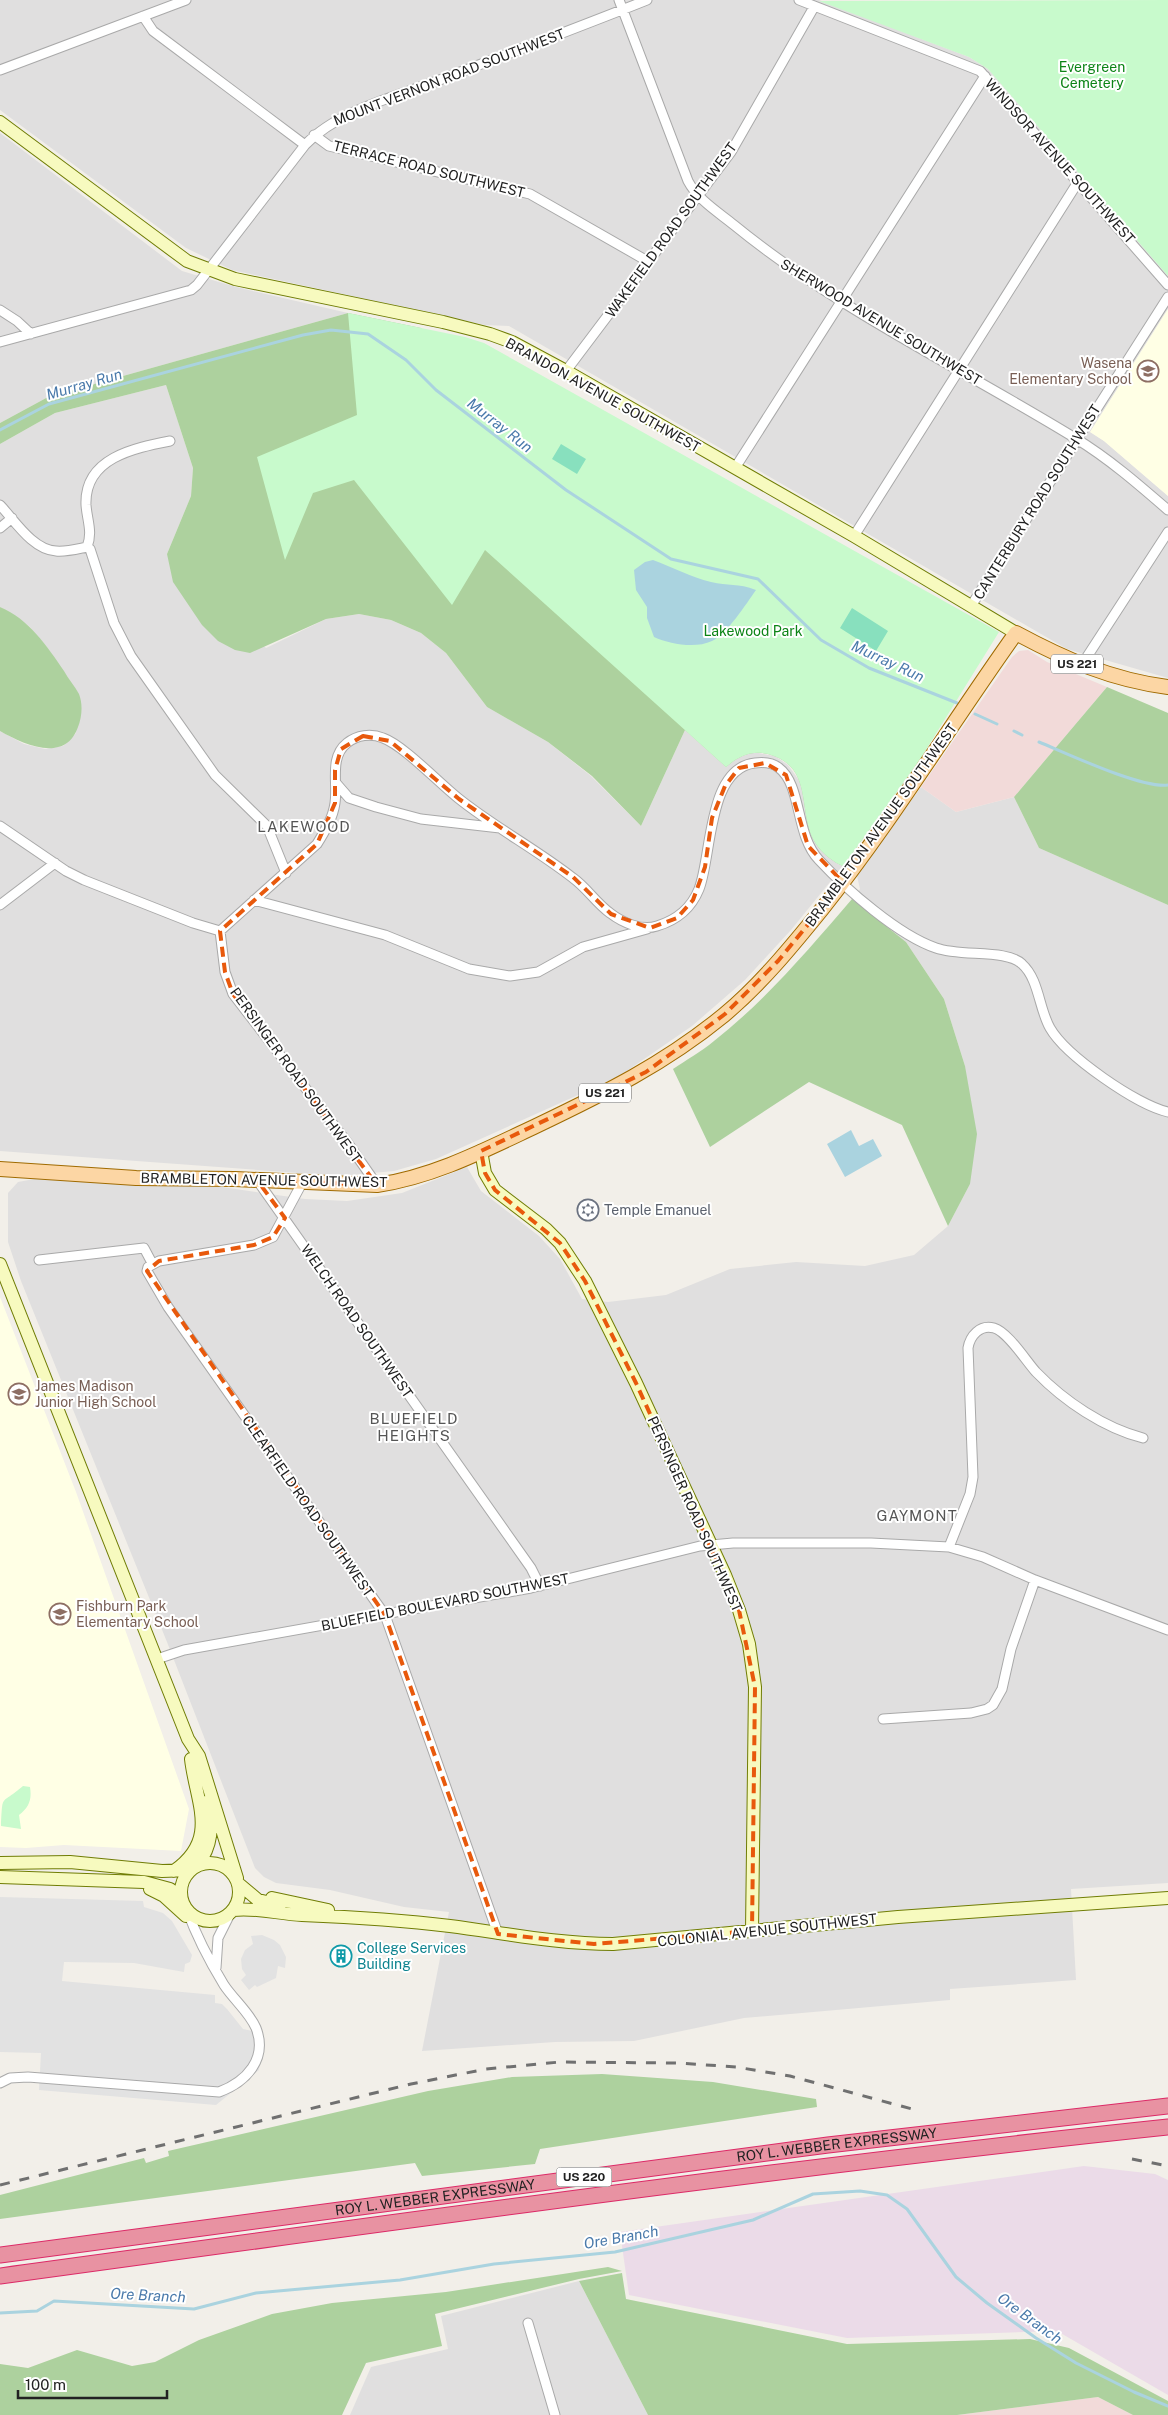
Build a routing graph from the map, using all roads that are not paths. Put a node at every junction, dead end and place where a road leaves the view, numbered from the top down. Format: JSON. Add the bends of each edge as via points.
{"nodes":[{"id":1,"x":186,"y":0,"type":"edge"},
{"id":2,"x":619,"y":0,"type":"edge"},
{"id":3,"x":647,"y":0,"type":"edge"},
{"id":4,"x":799,"y":0,"type":"edge"},
{"id":5,"x":814,"y":7,"type":"junction"},
{"id":6,"x":623,"y":10,"type":"junction"},
{"id":7,"x":143,"y":16,"type":"junction"},
{"id":8,"x":0,"y":70,"type":"edge"},
{"id":9,"x":985,"y":76,"type":"junction"},
{"id":10,"x":0,"y":122,"type":"edge"},
{"id":11,"x":314,"y":135,"type":"junction"},
{"id":12,"x":305,"y":145,"type":"junction"},
{"id":13,"x":1078,"y":182,"type":"junction"},
{"id":14,"x":698,"y":196,"type":"junction"},
{"id":15,"x":649,"y":262,"type":"junction"},
{"id":16,"x":209,"y":270,"type":"junction"},
{"id":17,"x":1168,"y":285,"type":"edge"},
{"id":18,"x":1168,"y":296,"type":"edge"},
{"id":19,"x":842,"y":301,"type":"junction"},
{"id":20,"x":0,"y":310,"type":"edge"},
{"id":21,"x":31,"y":334,"type":"junction"},
{"id":22,"x":0,"y":342,"type":"edge"},
{"id":23,"x":959,"y":370,"type":"junction"},
{"id":24,"x":566,"y":371,"type":"junction"},
{"id":25,"x":1077,"y":439,"type":"junction"},
{"id":26,"x":170,"y":441,"type":"dead end"},
{"id":27,"x":735,"y":468,"type":"junction"},
{"id":28,"x":0,"y":505,"type":"edge"},
{"id":29,"x":1168,"y":510,"type":"edge"},
{"id":30,"x":12,"y":518,"type":"junction"},
{"id":31,"x":0,"y":528,"type":"edge"},
{"id":32,"x":1168,"y":532,"type":"edge"},
{"id":33,"x":854,"y":536,"type":"junction"},
{"id":34,"x":87,"y":547,"type":"junction"},
{"id":35,"x":971,"y":606,"type":"junction"},
{"id":36,"x":1016,"y":633,"type":"junction"},
{"id":37,"x":1081,"y":666,"type":"junction"},
{"id":38,"x":1142,"y":684,"type":"junction"},
{"id":39,"x":1168,"y":687,"type":"edge"},
{"id":40,"x":1168,"y":697,"type":"edge"},
{"id":41,"x":336,"y":783,"type":"junction"},
{"id":42,"x":0,"y":826,"type":"edge"},
{"id":43,"x":501,"y":828,"type":"junction"},
{"id":44,"x":55,"y":864,"type":"junction"},
{"id":45,"x":286,"y":873,"type":"junction"},
{"id":46,"x":843,"y":882,"type":"junction"},
{"id":47,"x":254,"y":900,"type":"junction"},
{"id":48,"x":0,"y":905,"type":"edge"},
{"id":49,"x":650,"y":928,"type":"junction"},
{"id":50,"x":220,"y":931,"type":"junction"},
{"id":51,"x":1168,"y":1112,"type":"edge"},
{"id":52,"x":481,"y":1151,"type":"junction"},
{"id":53,"x":0,"y":1169,"type":"edge"},
{"id":54,"x":257,"y":1180,"type":"junction"},
{"id":55,"x":302,"y":1182,"type":"junction"},
{"id":56,"x":377,"y":1186,"type":"junction"},
{"id":57,"x":285,"y":1218,"type":"junction"},
{"id":58,"x":39,"y":1260,"type":"dead end"},
{"id":59,"x":152,"y":1263,"type":"junction"},
{"id":60,"x":0,"y":1264,"type":"edge"},
{"id":61,"x":1143,"y":1438,"type":"dead end"},
{"id":62,"x":711,"y":1544,"type":"junction"},
{"id":63,"x":949,"y":1547,"type":"junction"},
{"id":64,"x":1036,"y":1580,"type":"junction"},
{"id":65,"x":540,"y":1586,"type":"junction"},
{"id":66,"x":385,"y":1615,"type":"junction"},
{"id":67,"x":1168,"y":1630,"type":"edge"},
{"id":68,"x":157,"y":1659,"type":"junction"},
{"id":69,"x":883,"y":1719,"type":"dead end"},
{"id":70,"x":188,"y":1739,"type":"junction"},
{"id":71,"x":191,"y":1759,"type":"junction"},
{"id":72,"x":0,"y":1862,"type":"edge"},
{"id":73,"x":194,"y":1868,"type":"junction"},
{"id":74,"x":174,"y":1872,"type":"junction"},
{"id":75,"x":236,"y":1876,"type":"junction"},
{"id":76,"x":0,"y":1877,"type":"edge"},
{"id":77,"x":126,"y":1882,"type":"junction"},
{"id":78,"x":181,"y":1897,"type":"junction"},
{"id":79,"x":1168,"y":1898,"type":"edge"},
{"id":80,"x":187,"y":1910,"type":"junction"},
{"id":81,"x":232,"y":1912,"type":"junction"},
{"id":82,"x":340,"y":1913,"type":"junction"},
{"id":83,"x":368,"y":1918,"type":"junction"},
{"id":84,"x":192,"y":1924,"type":"junction"},
{"id":85,"x":752,"y":1932,"type":"junction"},
{"id":86,"x":498,"y":1934,"type":"junction"},
{"id":87,"x":216,"y":1968,"type":"junction"},
{"id":88,"x":0,"y":2083,"type":"edge"},
{"id":89,"x":1168,"y":2106,"type":"edge"},
{"id":90,"x":1168,"y":2127,"type":"edge"},
{"id":91,"x":0,"y":2255,"type":"edge"},
{"id":92,"x":0,"y":2276,"type":"edge"},
{"id":93,"x":528,"y":2323,"type":"dead end"},
{"id":94,"x":555,"y":2415,"type":"edge"}],
"edges":[{"from":1,"to":7,"type":"street"},
{"from":2,"to":6,"type":"street","name":"SHERWOOD AVENUE SOUTHWEST"},
{"from":3,"to":6,"type":"street","name":"MOUNT VERNON ROAD SOUTHWEST"},
{"from":4,"to":5,"type":"street","name":"WINDSOR AVENUE SOUTHWEST"},
{"from":5,"to":9,"type":"street","name":"WINDSOR AVENUE SOUTHWEST","via":[[975,68]]},
{"from":5,"to":14,"type":"street","name":"WAKEFIELD ROAD SOUTHWEST","via":[[731,152]]},
{"from":6,"to":11,"type":"street","name":"MOUNT VERNON ROAD SOUTHWEST","via":[[335,120]]},
{"from":6,"to":14,"type":"street","name":"SHERWOOD AVENUE SOUTHWEST","via":[[688,181]]},
{"from":7,"to":8,"type":"street"},
{"from":7,"to":12,"type":"street","via":[[153,31]]},
{"from":9,"to":13,"type":"street","name":"WINDSOR AVENUE SOUTHWEST"},
{"from":9,"to":19,"type":"street"},
{"from":10,"to":16,"type":"main road","name":"BRANDON AVENUE SOUTHWEST","via":[[172,251]]},
{"from":11,"to":12,"type":"street","name":"MOUNT VERNON ROAD SOUTHWEST"},
{"from":11,"to":15,"type":"street","name":"TERRACE ROAD SOUTHWEST","via":[[329,146],[530,194]]},
{"from":12,"to":16,"type":"street","name":"MOUNT VERNON ROAD SOUTHWEST"},
{"from":13,"to":17,"type":"street","name":"WINDSOR AVENUE SOUTHWEST"},
{"from":13,"to":23,"type":"street"},
{"from":14,"to":15,"type":"street","name":"WAKEFIELD ROAD SOUTHWEST"},
{"from":14,"to":19,"type":"street","name":"SHERWOOD AVENUE SOUTHWEST","via":[[770,255]]},
{"from":15,"to":24,"type":"street","name":"WAKEFIELD ROAD SOUTHWEST"},
{"from":16,"to":21,"type":"street","name":"MOUNT VERNON ROAD SOUTHWEST","via":[[191,290]]},
{"from":16,"to":24,"type":"main road","name":"BRANDON AVENUE SOUTHWEST","via":[[235,279],[490,334],[529,350]]},
{"from":18,"to":25,"type":"street","name":"CANTERBURY ROAD SOUTHWEST"},
{"from":19,"to":23,"type":"street","name":"SHERWOOD AVENUE SOUTHWEST"},
{"from":19,"to":27,"type":"street"},
{"from":20,"to":21,"type":"street"},
{"from":21,"to":22,"type":"street","name":"MOUNT VERNON ROAD SOUTHWEST"},
{"from":23,"to":25,"type":"street","name":"SHERWOOD AVENUE SOUTHWEST"},
{"from":23,"to":33,"type":"street"},
{"from":24,"to":27,"type":"main road","name":"BRANDON AVENUE SOUTHWEST"},
{"from":25,"to":29,"type":"street","name":"SHERWOOD AVENUE SOUTHWEST"},
{"from":25,"to":35,"type":"street","name":"CANTERBURY ROAD SOUTHWEST"},
{"from":26,"to":34,"type":"street","via":[[121,454],[96,470],[88,486],[86,500],[90,531]]},
{"from":27,"to":33,"type":"main road","name":"BRANDON AVENUE SOUTHWEST"},
{"from":28,"to":30,"type":"street"},
{"from":30,"to":31,"type":"street"},
{"from":30,"to":34,"type":"street","via":[[44,549],[62,551]]},
{"from":32,"to":37,"type":"street"},
{"from":33,"to":35,"type":"main road","name":"BRANDON AVENUE SOUTHWEST"},
{"from":34,"to":45,"type":"street","via":[[114,623],[131,656],[215,775],[267,826]]},
{"from":35,"to":36,"type":"main road","name":"BRANDON AVENUE SOUTHWEST"},
{"from":36,"to":37,"type":"main road","name":"BRANDON AVENUE SOUTHWEST","number":"US 221"},
{"from":36,"to":46,"type":"main road","name":"BRAMBLETON AVENUE SOUTHWEST","number":"US 221"},
{"from":37,"to":38,"type":"main road","name":"BRANDON AVENUE SOUTHWEST","number":"US 221"},
{"from":38,"to":39,"type":"main road","name":"BRANDON AVENUE SOUTHWEST","number":"US 221"},
{"from":38,"to":40,"type":"main road","name":"BRANDON AVENUE SOUTHWEST","number":"US 221"},
{"from":41,"to":43,"type":"street","via":[[349,798],[376,807],[421,819]]},
{"from":41,"to":43,"type":"street","via":[[337,758],[345,744],[363,736],[382,737]]},
{"from":41,"to":45,"type":"street","via":[[335,803],[325,832],[304,858]]},
{"from":42,"to":44,"type":"street"},
{"from":43,"to":49,"type":"street","via":[[573,877],[611,914],[623,921]]},
{"from":44,"to":48,"type":"street"},
{"from":44,"to":50,"type":"street","via":[[84,880]]},
{"from":45,"to":47,"type":"street"},
{"from":46,"to":49,"type":"street","via":[[808,846],[786,775],[772,764],[747,764],[734,773],[718,801],[712,818],[705,867],[693,900],[677,918]]},
{"from":46,"to":51,"type":"street","via":[[895,926],[931,947],[962,954],[1002,955],[1020,961],[1028,972],[1050,1028],[1080,1062],[1141,1101]]},
{"from":46,"to":52,"type":"main road","name":"BRAMBLETON AVENUE SOUTHWEST","number":"US 221","via":[[751,990],[698,1036],[646,1072],[613,1090]]},
{"from":47,"to":49,"type":"street","via":[[385,934],[469,969],[510,976],[538,972],[583,947]]},
{"from":47,"to":50,"type":"street"},
{"from":50,"to":56,"type":"street","name":"PERSINGER ROAD SOUTHWEST","via":[[225,972],[233,994]]},
{"from":52,"to":56,"type":"main road","name":"BRAMBLETON AVENUE SOUTHWEST","number":"US 221","via":[[421,1176]]},
{"from":52,"to":62,"type":"main road","name":"PERSINGER ROAD SOUTHWEST","via":[[485,1173],[495,1190],[560,1243],[585,1281]]},
{"from":53,"to":54,"type":"main road","name":"BRAMBLETON AVENUE SOUTHWEST","number":"US 221","via":[[136,1178]]},
{"from":54,"to":55,"type":"main road","name":"BRAMBLETON AVENUE SOUTHWEST","number":"US 221"},
{"from":54,"to":57,"type":"street","name":"WELCH ROAD SOUTHWEST"},
{"from":55,"to":56,"type":"main road","name":"BRAMBLETON AVENUE SOUTHWEST","number":"US 221"},
{"from":55,"to":57,"type":"street"},
{"from":57,"to":59,"type":"street","via":[[273,1237],[254,1246]]},
{"from":57,"to":65,"type":"street","name":"WELCH ROAD SOUTHWEST","via":[[531,1568]]},
{"from":58,"to":59,"type":"street","via":[[144,1248]]},
{"from":59,"to":66,"type":"street","name":"CLEARFIELD ROAD SOUTHWEST","via":[[147,1271],[168,1307]]},
{"from":60,"to":68,"type":"main road"},
{"from":61,"to":63,"type":"street","via":[[1117,1429],[1078,1405],[1037,1372],[999,1330],[985,1328],[973,1335],[968,1348],[973,1477],[970,1494]]},
{"from":62,"to":63,"type":"street","name":"BLUEFIELD BOULEVARD SOUTHWEST","via":[[871,1543]]},
{"from":62,"to":65,"type":"street","name":"BLUEFIELD BOULEVARD SOUTHWEST"},
{"from":62,"to":85,"type":"main road","name":"PERSINGER ROAD SOUTHWEST","via":[[739,1610],[753,1663]]},
{"from":63,"to":64,"type":"street","name":"BLUEFIELD BOULEVARD SOUTHWEST","via":[[983,1557]]},
{"from":64,"to":67,"type":"street","name":"BLUEFIELD BOULEVARD SOUTHWEST"},
{"from":64,"to":69,"type":"street","via":[[994,1705],[970,1713]]},
{"from":65,"to":66,"type":"street","name":"BLUEFIELD BOULEVARD SOUTHWEST"},
{"from":66,"to":68,"type":"street","name":"BLUEFIELD BOULEVARD SOUTHWEST","via":[[184,1650]]},
{"from":66,"to":86,"type":"street","name":"CLEARFIELD ROAD SOUTHWEST"},
{"from":68,"to":70,"type":"main road"},
{"from":70,"to":71,"type":"main road"},
{"from":70,"to":75,"type":"main road","via":[[207,1778]]},
{"from":71,"to":73,"type":"main road","via":[[212,1831],[206,1855]]},
{"from":71,"to":74,"type":"main road","via":[[203,1814],[202,1828],[195,1854]]},
{"from":72,"to":74,"type":"main road","via":[[70,1862]]},
{"from":73,"to":74,"type":"main road"},
{"from":73,"to":75,"type":"main road","via":[[216,1863]]},
{"from":73,"to":78,"type":"main road","via":[[183,1880]]},
{"from":75,"to":81,"type":"main road","via":[[240,1897]]},
{"from":75,"to":82,"type":"main road","via":[[260,1894]]},
{"from":75,"to":82,"type":"main road","name":"COLONIAL AVENUE SOUTHWEST","via":[[249,1894],[267,1902]]},
{"from":76,"to":77,"type":"main road"},
{"from":77,"to":78,"type":"main road","via":[[160,1885]]},
{"from":77,"to":84,"type":"main road","via":[[164,1896]]},
{"from":78,"to":80,"type":"main road"},
{"from":79,"to":85,"type":"main road","name":"COLONIAL AVENUE SOUTHWEST","via":[[1001,1909]]},
{"from":80,"to":81,"type":"main road","via":[[200,1918],[212,1920]]},
{"from":80,"to":84,"type":"street"},
{"from":81,"to":83,"type":"main road","name":"COLONIAL AVENUE SOUTHWEST","via":[[244,1909]]},
{"from":81,"to":87,"type":"street","via":[[218,1938]]},
{"from":82,"to":83,"type":"main road","name":"COLONIAL AVENUE SOUTHWEST"},
{"from":83,"to":86,"type":"main road","name":"COLONIAL AVENUE SOUTHWEST"},
{"from":84,"to":87,"type":"street"},
{"from":85,"to":86,"type":"main road","name":"COLONIAL AVENUE SOUTHWEST","via":[[594,1944]]},
{"from":87,"to":88,"type":"street","via":[[256,2029],[258,2043],[252,2071],[233,2087],[219,2092],[28,2077],[10,2078]]},
{"from":89,"to":91,"type":"highway","name":"ROY L. WEBBER EXPRESSWAY","number":"US 220","via":[[838,2144]]},
{"from":90,"to":92,"type":"highway","name":"ROY L. WEBBER EXPRESSWAY","number":"US 220","via":[[681,2184]]},
{"from":93,"to":94,"type":"street"}]}
